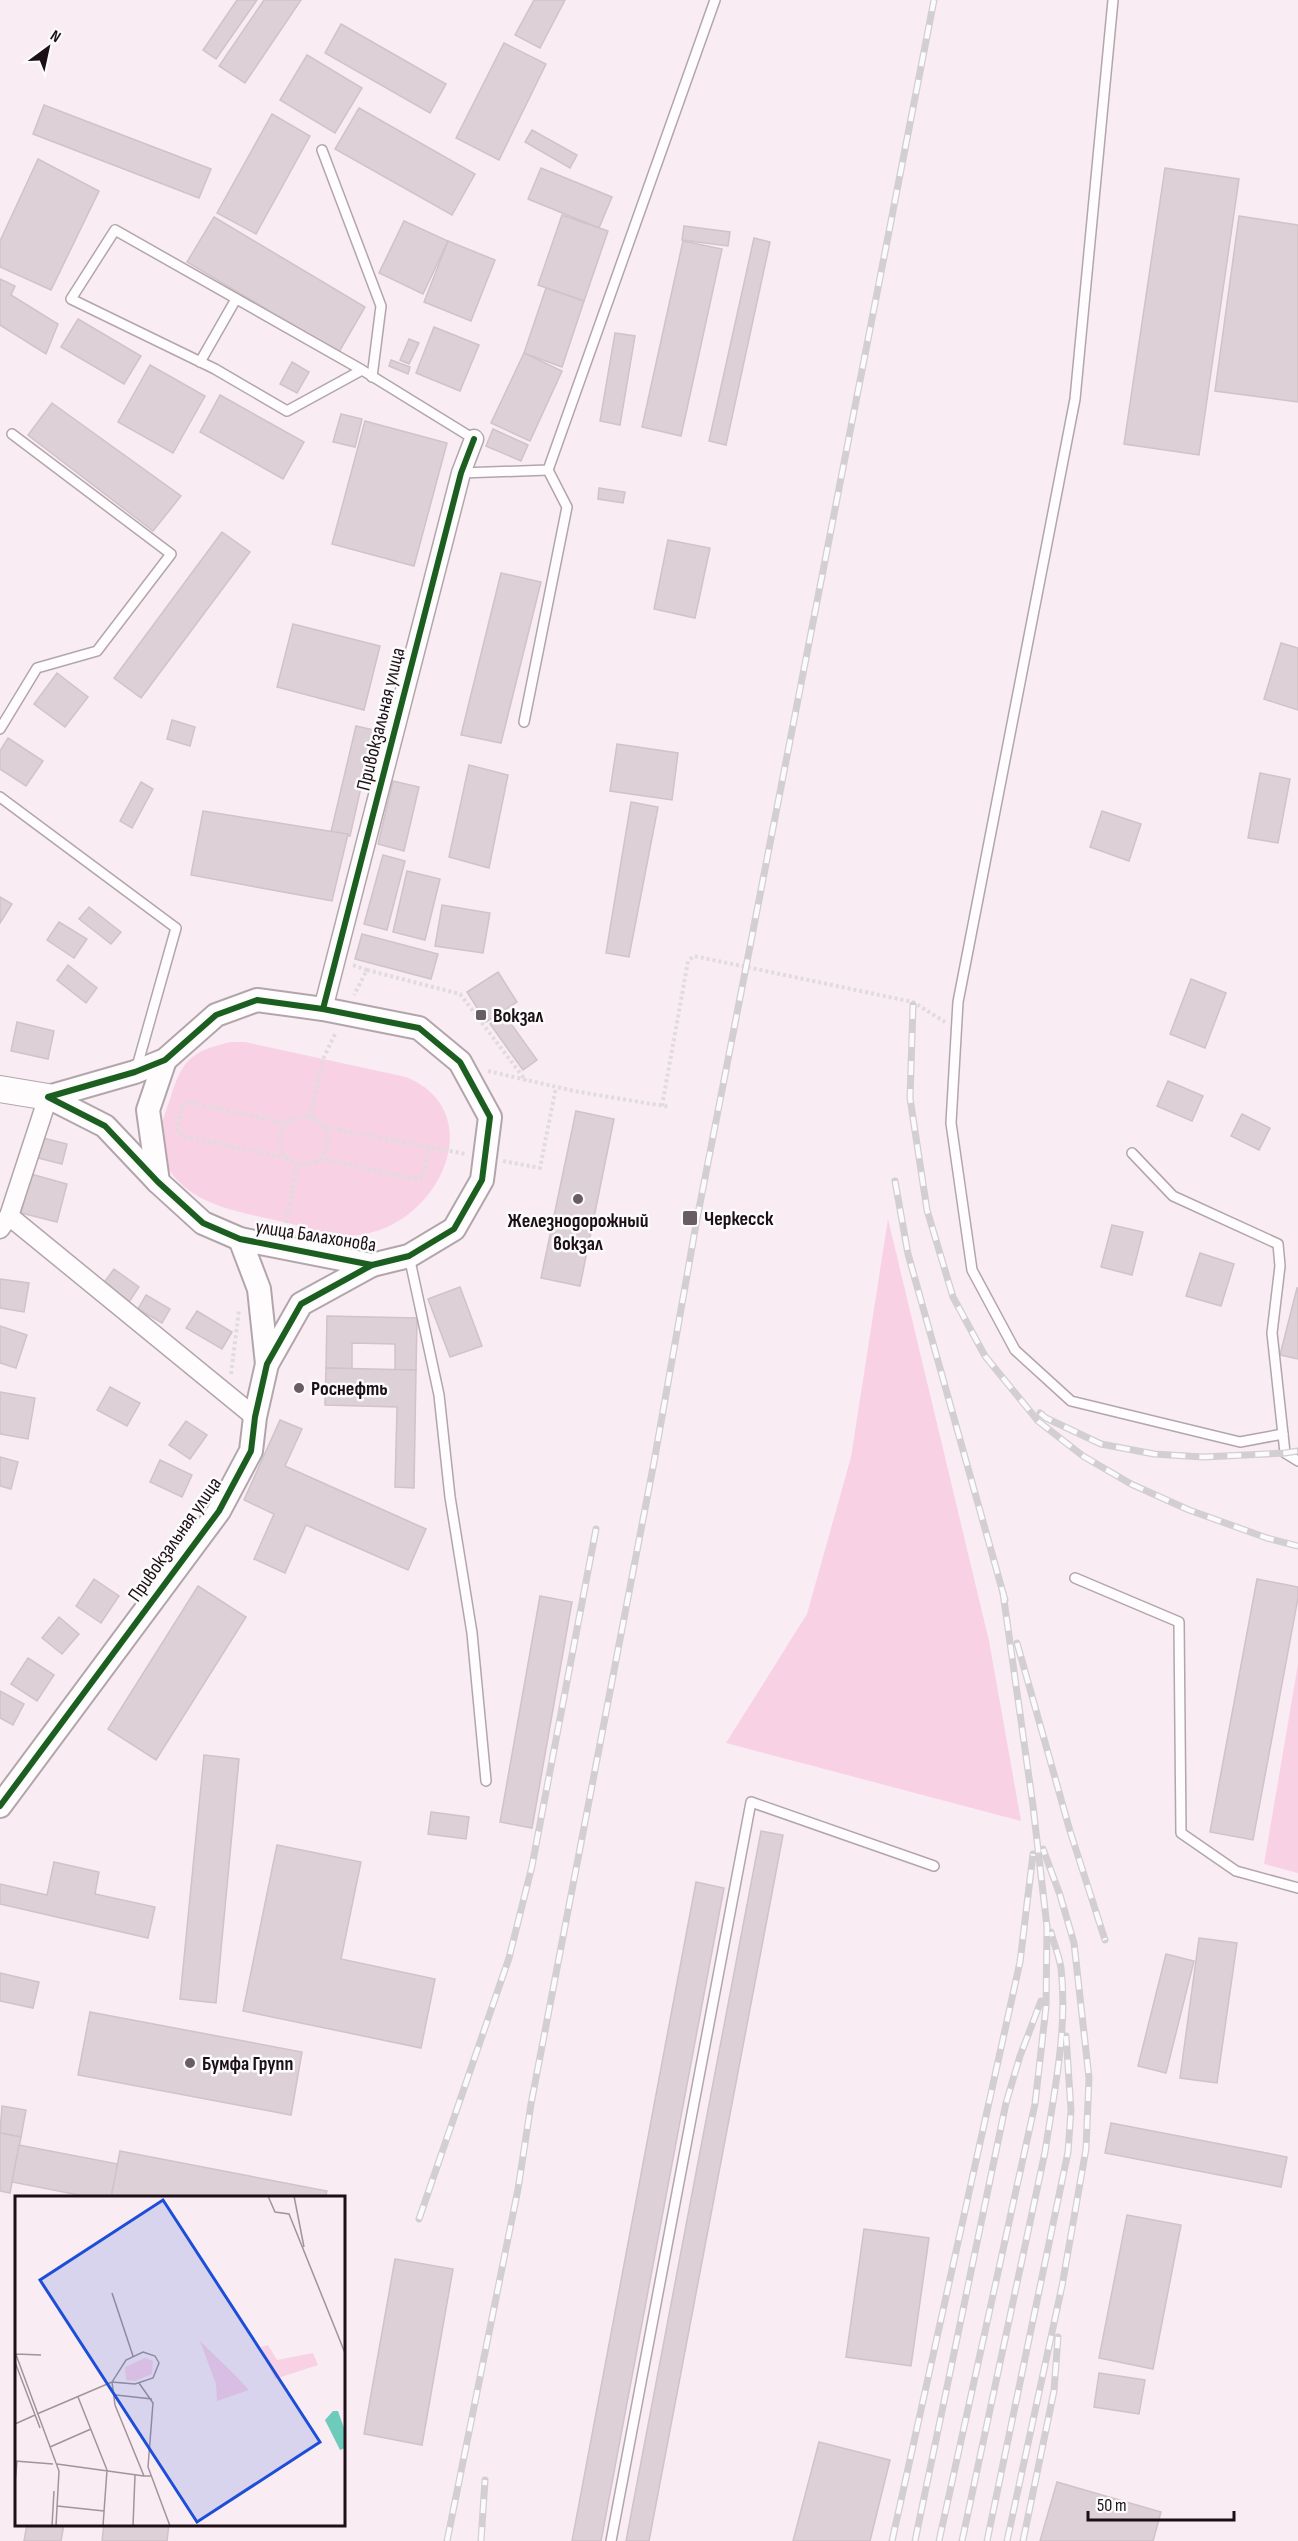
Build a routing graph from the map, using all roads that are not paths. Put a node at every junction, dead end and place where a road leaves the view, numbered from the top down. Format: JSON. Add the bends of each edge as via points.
{"nodes":[{"id":1,"x":715,"y":0,"type":"edge"},
{"id":2,"x":1113,"y":0,"type":"edge"},
{"id":3,"x":322,"y":150,"type":"dead end"},
{"id":4,"x":236,"y":299,"type":"junction"},
{"id":5,"x":200,"y":362,"type":"junction"},
{"id":6,"x":362,"y":370,"type":"junction"},
{"id":7,"x":372,"y":377,"type":"junction"},
{"id":8,"x":12,"y":434,"type":"dead end"},
{"id":9,"x":474,"y":439,"type":"joint"},
{"id":10,"x":548,"y":470,"type":"junction"},
{"id":11,"x":460,"y":473,"type":"junction"},
{"id":12,"x":524,"y":722,"type":"dead end"},
{"id":13,"x":0,"y":729,"type":"edge"},
{"id":14,"x":0,"y":797,"type":"edge"},
{"id":15,"x":323,"y":1009,"type":"junction"},
{"id":16,"x":165,"y":1060,"type":"junction"},
{"id":17,"x":135,"y":1072,"type":"junction"},
{"id":18,"x":0,"y":1089,"type":"edge"},
{"id":19,"x":48,"y":1097,"type":"junction"},
{"id":20,"x":1132,"y":1153,"type":"dead end"},
{"id":21,"x":158,"y":1182,"type":"junction"},
{"id":22,"x":5,"y":1222,"type":"edge"},
{"id":23,"x":240,"y":1239,"type":"junction"},
{"id":24,"x":409,"y":1256,"type":"junction"},
{"id":25,"x":372,"y":1265,"type":"junction"},
{"id":26,"x":267,"y":1364,"type":"junction"},
{"id":27,"x":255,"y":1417,"type":"junction"},
{"id":28,"x":1283,"y":1434,"type":"junction"},
{"id":29,"x":1298,"y":1461,"type":"edge"},
{"id":30,"x":1075,"y":1578,"type":"dead end"},
{"id":31,"x":486,"y":1781,"type":"dead end"},
{"id":32,"x":0,"y":1806,"type":"edge"},
{"id":33,"x":934,"y":1866,"type":"dead end"},
{"id":34,"x":1298,"y":1888,"type":"edge"},
{"id":35,"x":611,"y":2541,"type":"edge"}],
"edges":[{"from":1,"to":10,"type":"lane"},
{"from":2,"to":28,"type":"lane","via":[[1075,399],[958,1002],[951,1123],[972,1270],[1015,1350],[1071,1401],[1240,1442]]},
{"from":3,"to":7,"type":"lane","via":[[381,306]]},
{"from":4,"to":5,"type":"lane"},
{"from":4,"to":5,"type":"lane","via":[[115,230],[71,298]]},
{"from":4,"to":6,"type":"lane"},
{"from":5,"to":6,"type":"lane","via":[[287,411]]},
{"from":6,"to":7,"type":"lane"},
{"from":7,"to":9,"type":"lane"},
{"from":8,"to":13,"type":"lane","via":[[171,554],[97,651],[37,668]]},
{"from":9,"to":11,"type":"street","name":"Привокзальная улица"},
{"from":10,"to":11,"type":"lane"},
{"from":10,"to":12,"type":"lane","via":[[567,507]]},
{"from":11,"to":15,"type":"street","name":"Привокзальная улица"},
{"from":14,"to":17,"type":"lane","via":[[176,928]]},
{"from":15,"to":16,"type":"street","name":"улица Балахонова","via":[[256,1000],[216,1015]]},
{"from":15,"to":24,"type":"street","name":"улица Балахонова","via":[[418,1028],[460,1062],[490,1117],[482,1180],[454,1229]]},
{"from":16,"to":17,"type":"street","name":"улица Балахонова"},
{"from":16,"to":21,"type":"street","via":[[148,1110]]},
{"from":17,"to":19,"type":"street","name":"улица Балахонова"},
{"from":18,"to":19,"type":"main road","name":"улица Балахонова"},
{"from":19,"to":21,"type":"street","name":"улица Балахонова","via":[[105,1126]]},
{"from":19,"to":22,"type":"street"},
{"from":20,"to":28,"type":"lane","via":[[1173,1196],[1278,1244],[1280,1266],[1272,1333]]},
{"from":21,"to":23,"type":"street","name":"улица Балахонова","via":[[203,1223]]},
{"from":22,"to":27,"type":"street"},
{"from":23,"to":25,"type":"street","name":"улица Балахонова"},
{"from":23,"to":26,"type":"street","name":"Привокзальная улица","via":[[259,1289]]},
{"from":24,"to":25,"type":"street","name":"улица Балахонова"},
{"from":24,"to":31,"type":"lane","via":[[439,1395],[450,1497],[472,1633]]},
{"from":25,"to":26,"type":"street","name":"Привокзальная улица","via":[[301,1304]]},
{"from":26,"to":27,"type":"street","name":"Привокзальная улица"},
{"from":27,"to":32,"type":"street","name":"Привокзальная улица","via":[[251,1451],[219,1511]]},
{"from":28,"to":29,"type":"lane","via":[[1285,1453]]},
{"from":30,"to":34,"type":"lane","via":[[1179,1622],[1181,1833],[1236,1871]]},
{"from":33,"to":35,"type":"lane","via":[[751,1802]]}]}
